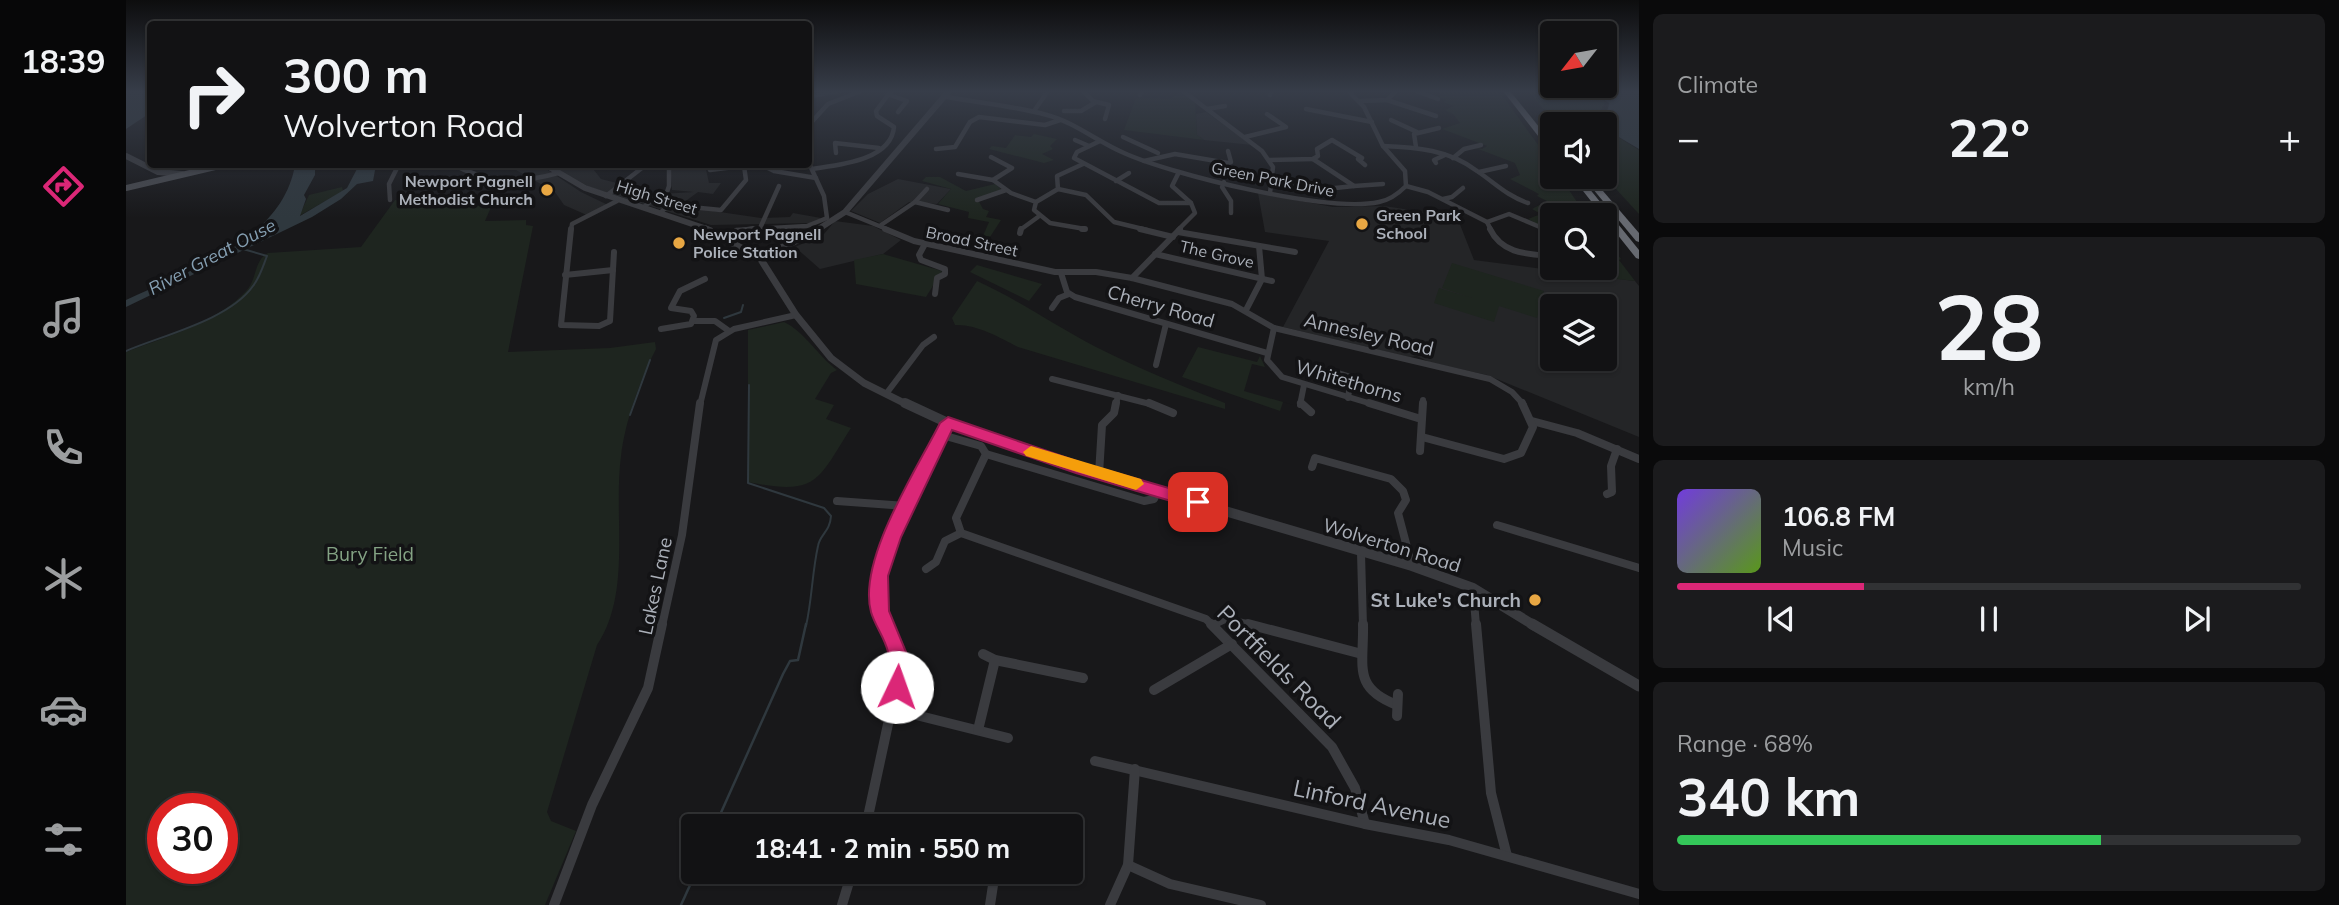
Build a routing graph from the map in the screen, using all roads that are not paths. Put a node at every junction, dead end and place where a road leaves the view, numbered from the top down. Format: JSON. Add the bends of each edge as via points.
{"nodes":[{"id":1,"x":893,"y":133,"type":"edge"},
{"id":2,"x":912,"y":133,"type":"edge"},
{"id":3,"x":964,"y":133,"type":"edge"},
{"id":4,"x":1085,"y":133,"type":"edge"},
{"id":5,"x":1240,"y":133,"type":"edge"},
{"id":6,"x":1260,"y":133,"type":"edge"},
{"id":7,"x":1377,"y":133,"type":"edge"},
{"id":8,"x":1416,"y":133,"type":"edge"},
{"id":9,"x":1324,"y":136,"type":"dead end"},
{"id":10,"x":1245,"y":137,"type":"junction"},
{"id":11,"x":1123,"y":138,"type":"dead end"},
{"id":12,"x":1075,"y":140,"type":"dead end"},
{"id":13,"x":1332,"y":140,"type":"junction"},
{"id":14,"x":1100,"y":141,"type":"junction"},
{"id":15,"x":1480,"y":145,"type":"dead end"},
{"id":16,"x":1089,"y":146,"type":"junction"},
{"id":17,"x":1383,"y":146,"type":"junction"},
{"id":18,"x":1416,"y":147,"type":"junction"},
{"id":19,"x":879,"y":148,"type":"junction"},
{"id":20,"x":936,"y":149,"type":"dead end"},
{"id":21,"x":1228,"y":151,"type":"dead end"},
{"id":22,"x":836,"y":153,"type":"dead end"},
{"id":23,"x":1158,"y":153,"type":"junction"},
{"id":24,"x":1445,"y":155,"type":"junction"},
{"id":25,"x":126,"y":156,"type":"edge"},
{"id":26,"x":990,"y":157,"type":"dead end"},
{"id":27,"x":1453,"y":158,"type":"junction"},
{"id":28,"x":1313,"y":159,"type":"junction"},
{"id":29,"x":1269,"y":160,"type":"junction"},
{"id":30,"x":1144,"y":161,"type":"junction"},
{"id":31,"x":1436,"y":163,"type":"dead end"},
{"id":32,"x":1083,"y":164,"type":"junction"},
{"id":33,"x":1365,"y":165,"type":"dead end"},
{"id":34,"x":147,"y":166,"type":"edge"},
{"id":35,"x":1506,"y":166,"type":"dead end"},
{"id":36,"x":150,"y":168,"type":"edge"},
{"id":37,"x":210,"y":168,"type":"edge"},
{"id":38,"x":397,"y":168,"type":"edge"},
{"id":39,"x":462,"y":168,"type":"edge"},
{"id":40,"x":550,"y":168,"type":"edge"},
{"id":41,"x":642,"y":168,"type":"edge"},
{"id":42,"x":669,"y":168,"type":"edge"},
{"id":43,"x":709,"y":168,"type":"edge"},
{"id":44,"x":727,"y":168,"type":"edge"},
{"id":45,"x":744,"y":168,"type":"edge"},
{"id":46,"x":768,"y":168,"type":"edge"},
{"id":47,"x":812,"y":169,"type":"joint"},
{"id":48,"x":158,"y":172,"type":"junction"},
{"id":49,"x":1179,"y":172,"type":"junction"},
{"id":50,"x":1479,"y":172,"type":"junction"},
{"id":51,"x":558,"y":173,"type":"junction"},
{"id":52,"x":1129,"y":173,"type":"dead end"},
{"id":53,"x":182,"y":174,"type":"junction"},
{"id":54,"x":958,"y":174,"type":"dead end"},
{"id":55,"x":816,"y":178,"type":"junction"},
{"id":56,"x":993,"y":180,"type":"junction"},
{"id":57,"x":1116,"y":181,"type":"junction"},
{"id":58,"x":1224,"y":182,"type":"junction"},
{"id":59,"x":146,"y":183,"type":"junction"},
{"id":60,"x":1383,"y":184,"type":"dead end"},
{"id":61,"x":1301,"y":185,"type":"dead end"},
{"id":62,"x":779,"y":186,"type":"dead end"},
{"id":63,"x":1354,"y":186,"type":"junction"},
{"id":64,"x":1406,"y":186,"type":"junction"},
{"id":65,"x":126,"y":188,"type":"edge"},
{"id":66,"x":1463,"y":188,"type":"dead end"},
{"id":67,"x":927,"y":189,"type":"dead end"},
{"id":68,"x":1058,"y":189,"type":"junction"},
{"id":69,"x":1586,"y":189,"type":"edge"},
{"id":70,"x":1597,"y":189,"type":"edge"},
{"id":71,"x":1006,"y":190,"type":"junction"},
{"id":72,"x":1270,"y":193,"type":"junction"},
{"id":73,"x":606,"y":196,"type":"junction"},
{"id":74,"x":665,"y":198,"type":"junction"},
{"id":75,"x":1443,"y":199,"type":"junction"},
{"id":76,"x":390,"y":200,"type":"dead end"},
{"id":77,"x":977,"y":200,"type":"dead end"},
{"id":78,"x":617,"y":201,"type":"junction"},
{"id":79,"x":915,"y":202,"type":"junction"},
{"id":80,"x":1036,"y":202,"type":"junction"},
{"id":81,"x":1191,"y":203,"type":"junction"},
{"id":82,"x":1528,"y":203,"type":"dead end"},
{"id":83,"x":670,"y":205,"type":"junction"},
{"id":84,"x":645,"y":207,"type":"junction"},
{"id":85,"x":948,"y":210,"type":"dead end"},
{"id":86,"x":662,"y":211,"type":"junction"},
{"id":87,"x":845,"y":212,"type":"junction"},
{"id":88,"x":1231,"y":213,"type":"dead end"},
{"id":89,"x":1038,"y":217,"type":"junction"},
{"id":90,"x":1487,"y":222,"type":"junction"},
{"id":91,"x":881,"y":225,"type":"junction"},
{"id":92,"x":761,"y":226,"type":"junction"},
{"id":93,"x":1540,"y":228,"type":"edge"},
{"id":94,"x":1085,"y":229,"type":"dead end"},
{"id":95,"x":1020,"y":233,"type":"dead end"},
{"id":96,"x":718,"y":234,"type":"junction"},
{"id":97,"x":1175,"y":235,"type":"junction"},
{"id":98,"x":1639,"y":239,"type":"edge"},
{"id":99,"x":925,"y":244,"type":"junction"},
{"id":100,"x":1259,"y":246,"type":"junction"},
{"id":101,"x":614,"y":251,"type":"dead end"},
{"id":102,"x":1295,"y":251,"type":"dead end"},
{"id":103,"x":1155,"y":254,"type":"junction"},
{"id":104,"x":1540,"y":254,"type":"edge"},
{"id":105,"x":1639,"y":256,"type":"edge"},
{"id":106,"x":760,"y":258,"type":"junction"},
{"id":107,"x":613,"y":270,"type":"junction"},
{"id":108,"x":1050,"y":271,"type":"joint"},
{"id":109,"x":1061,"y":273,"type":"junction"},
{"id":110,"x":565,"y":275,"type":"junction"},
{"id":111,"x":1132,"y":278,"type":"junction"},
{"id":112,"x":705,"y":279,"type":"dead end"},
{"id":113,"x":1262,"y":279,"type":"junction"},
{"id":114,"x":1272,"y":281,"type":"dead end"},
{"id":115,"x":935,"y":294,"type":"dead end"},
{"id":116,"x":1069,"y":294,"type":"junction"},
{"id":117,"x":1052,"y":308,"type":"dead end"},
{"id":118,"x":1247,"y":310,"type":"junction"},
{"id":119,"x":796,"y":315,"type":"junction"},
{"id":120,"x":692,"y":320,"type":"junction"},
{"id":121,"x":1166,"y":324,"type":"junction"},
{"id":122,"x":661,"y":328,"type":"dead end"},
{"id":123,"x":1274,"y":328,"type":"junction"},
{"id":124,"x":729,"y":331,"type":"junction"},
{"id":125,"x":934,"y":337,"type":"dead end"},
{"id":126,"x":1267,"y":353,"type":"junction"},
{"id":127,"x":1156,"y":365,"type":"dead end"},
{"id":128,"x":1332,"y":371,"type":"dead end"},
{"id":129,"x":1052,"y":379,"type":"dead end"},
{"id":130,"x":1304,"y":386,"type":"junction"},
{"id":131,"x":886,"y":394,"type":"junction"},
{"id":132,"x":1118,"y":395,"type":"junction"},
{"id":133,"x":1348,"y":398,"type":"junction"},
{"id":134,"x":1423,"y":400,"type":"dead end"},
{"id":135,"x":1311,"y":412,"type":"dead end"},
{"id":136,"x":1173,"y":413,"type":"dead end"},
{"id":137,"x":1422,"y":418,"type":"junction"},
{"id":138,"x":1532,"y":421,"type":"junction"},
{"id":139,"x":948,"y":423,"type":"junction"},
{"id":140,"x":942,"y":435,"type":"junction"},
{"id":141,"x":1422,"y":437,"type":"junction"},
{"id":142,"x":1617,"y":449,"type":"junction"},
{"id":143,"x":1420,"y":452,"type":"dead end"},
{"id":144,"x":986,"y":454,"type":"junction"},
{"id":145,"x":1639,"y":459,"type":"edge"},
{"id":146,"x":1312,"y":467,"type":"dead end"},
{"id":147,"x":1099,"y":474,"type":"junction"},
{"id":148,"x":1158,"y":490,"type":"junction"},
{"id":149,"x":1607,"y":494,"type":"dead end"},
{"id":150,"x":837,"y":501,"type":"dead end"},
{"id":151,"x":906,"y":506,"type":"junction"},
{"id":152,"x":1497,"y":525,"type":"dead end"},
{"id":153,"x":961,"y":533,"type":"junction"},
{"id":154,"x":1361,"y":553,"type":"junction"},
{"id":155,"x":1412,"y":566,"type":"junction"},
{"id":156,"x":1639,"y":568,"type":"edge"},
{"id":157,"x":926,"y":569,"type":"dead end"},
{"id":158,"x":1473,"y":588,"type":"junction"},
{"id":159,"x":1213,"y":625,"type":"junction"},
{"id":160,"x":1232,"y":644,"type":"junction"},
{"id":161,"x":983,"y":654,"type":"dead end"},
{"id":162,"x":1362,"y":654,"type":"junction"},
{"id":163,"x":995,"y":660,"type":"junction"},
{"id":164,"x":1083,"y":678,"type":"dead end"},
{"id":165,"x":1639,"y":686,"type":"edge"},
{"id":166,"x":1154,"y":690,"type":"dead end"},
{"id":167,"x":1397,"y":705,"type":"dead end"},
{"id":168,"x":892,"y":709,"type":"junction"},
{"id":169,"x":978,"y":730,"type":"junction"},
{"id":170,"x":1008,"y":738,"type":"dead end"},
{"id":171,"x":1095,"y":761,"type":"dead end"},
{"id":172,"x":1135,"y":769,"type":"junction"},
{"id":173,"x":869,"y":814,"type":"edge"},
{"id":174,"x":1365,"y":824,"type":"junction"},
{"id":175,"x":1507,"y":856,"type":"junction"},
{"id":176,"x":1128,"y":865,"type":"junction"},
{"id":177,"x":848,"y":884,"type":"edge"},
{"id":178,"x":993,"y":884,"type":"edge"},
{"id":179,"x":1639,"y":894,"type":"edge"},
{"id":180,"x":1228,"y":900,"type":"edge"},
{"id":181,"x":554,"y":905,"type":"edge"},
{"id":182,"x":842,"y":905,"type":"edge"},
{"id":183,"x":990,"y":905,"type":"edge"},
{"id":184,"x":1110,"y":905,"type":"edge"},
{"id":185,"x":1261,"y":905,"type":"edge"}],
"edges":[{"from":1,"to":19,"type":"street"},
{"from":2,"to":87,"type":"street"},
{"from":3,"to":20,"type":"street","via":[[955,148]]},
{"from":4,"to":14,"type":"street","name":"Green Park Drive"},
{"from":5,"to":10,"type":"street"},
{"from":6,"to":10,"type":"street"},
{"from":7,"to":17,"type":"street"},
{"from":8,"to":18,"type":"street"},
{"from":9,"to":13,"type":"street"},
{"from":10,"to":29,"type":"street"},
{"from":11,"to":23,"type":"street"},
{"from":12,"to":16,"type":"street"},
{"from":13,"to":28,"type":"street","via":[[1321,144]]},
{"from":13,"to":33,"type":"street","via":[[1365,158],[1358,159]]},
{"from":14,"to":16,"type":"street"},
{"from":14,"to":30,"type":"street","name":"Green Park Drive"},
{"from":15,"to":27,"type":"street"},
{"from":16,"to":32,"type":"street","via":[[1074,155]]},
{"from":17,"to":18,"type":"street"},
{"from":17,"to":64,"type":"street","via":[[1405,171]]},
{"from":18,"to":24,"type":"street"},
{"from":19,"to":22,"type":"street","via":[[834,141]]},
{"from":19,"to":47,"type":"street","via":[[864,161]]},
{"from":21,"to":23,"type":"street","via":[[1228,163],[1181,150]]},
{"from":23,"to":30,"type":"street"},
{"from":24,"to":27,"type":"street"},
{"from":24,"to":31,"type":"street","via":[[1434,160]]},
{"from":25,"to":34,"type":"street"},
{"from":26,"to":56,"type":"street","via":[[1014,167]]},
{"from":27,"to":50,"type":"street"},
{"from":28,"to":29,"type":"street"},
{"from":28,"to":63,"type":"street"},
{"from":29,"to":72,"type":"street","via":[[1273,167]]},
{"from":30,"to":49,"type":"street","name":"Green Park Drive"},
{"from":32,"to":57,"type":"street"},
{"from":32,"to":68,"type":"street","via":[[1058,176]]},
{"from":35,"to":50,"type":"street"},
{"from":36,"to":48,"type":"street"},
{"from":37,"to":53,"type":"main road"},
{"from":38,"to":76,"type":"street","via":[[389,184]]},
{"from":39,"to":51,"type":"street","via":[[493,181],[524,181]]},
{"from":40,"to":51,"type":"street","name":"High Street"},
{"from":41,"to":73,"type":"street"},
{"from":42,"to":74,"type":"street"},
{"from":43,"to":44,"type":"street"},
{"from":45,"to":83,"type":"street","via":[[746,180],[720,210]]},
{"from":46,"to":55,"type":"street"},
{"from":47,"to":55,"type":"street"},
{"from":48,"to":53,"type":"street"},
{"from":48,"to":59,"type":"street"},
{"from":49,"to":58,"type":"street","name":"Green Park Drive"},
{"from":49,"to":81,"type":"street","via":[[1172,186]]},
{"from":50,"to":82,"type":"street","via":[[1494,188]]},
{"from":51,"to":73,"type":"street","name":"High Street"},
{"from":52,"to":57,"type":"street"},
{"from":53,"to":59,"type":"main road"},
{"from":54,"to":56,"type":"street"},
{"from":55,"to":92,"type":"street","via":[[827,218],[821,223]]},
{"from":56,"to":71,"type":"street"},
{"from":57,"to":81,"type":"street","via":[[1159,203]]},
{"from":58,"to":72,"type":"street","name":"Green Park Drive"},
{"from":58,"to":88,"type":"street"},
{"from":59,"to":65,"type":"main road"},
{"from":60,"to":63,"type":"street"},
{"from":61,"to":63,"type":"street","via":[[1326,189]]},
{"from":62,"to":92,"type":"street"},
{"from":64,"to":72,"type":"street","name":"Green Park Drive","via":[[1381,202],[1356,205]]},
{"from":64,"to":75,"type":"street"},
{"from":66,"to":75,"type":"street"},
{"from":67,"to":79,"type":"street"},
{"from":68,"to":80,"type":"street"},
{"from":68,"to":97,"type":"street","via":[[1086,195],[1114,222]]},
{"from":69,"to":105,"type":"highway"},
{"from":70,"to":98,"type":"highway"},
{"from":71,"to":77,"type":"street"},
{"from":71,"to":80,"type":"street"},
{"from":73,"to":78,"type":"street","name":"High Street"},
{"from":74,"to":83,"type":"street"},
{"from":74,"to":84,"type":"street","via":[[652,200]]},
{"from":75,"to":90,"type":"street"},
{"from":78,"to":84,"type":"street","name":"High Street"},
{"from":78,"to":110,"type":"street","via":[[572,224]]},
{"from":79,"to":85,"type":"street"},
{"from":79,"to":91,"type":"street"},
{"from":80,"to":89,"type":"street"},
{"from":81,"to":97,"type":"street","via":[[1195,213]]},
{"from":83,"to":86,"type":"street"},
{"from":84,"to":86,"type":"street","name":"High Street"},
{"from":86,"to":96,"type":"street","name":"High Street"},
{"from":87,"to":91,"type":"street","name":"Broad Street"},
{"from":87,"to":106,"type":"street"},
{"from":89,"to":94,"type":"street"},
{"from":89,"to":95,"type":"street"},
{"from":90,"to":93,"type":"street","via":[[1509,214]]},
{"from":90,"to":104,"type":"street","via":[[1494,241],[1505,250]]},
{"from":91,"to":99,"type":"street","name":"Broad Street"},
{"from":92,"to":96,"type":"street"},
{"from":96,"to":106,"type":"street","name":"High Street"},
{"from":97,"to":100,"type":"street"},
{"from":97,"to":103,"type":"street"},
{"from":99,"to":108,"type":"street","name":"Broad Street"},
{"from":99,"to":115,"type":"street","via":[[921,260],[945,269],[937,278]]},
{"from":100,"to":102,"type":"street"},
{"from":100,"to":113,"type":"street"},
{"from":101,"to":107,"type":"street"},
{"from":103,"to":111,"type":"street"},
{"from":103,"to":113,"type":"street","name":"The Grove"},
{"from":106,"to":119,"type":"street","name":"Wolverton Road"},
{"from":107,"to":110,"type":"street"},
{"from":107,"to":110,"type":"street","via":[[610,321],[606,324],[565,327],[559,323]]},
{"from":108,"to":109,"type":"street","name":"Annesley Road"},
{"from":109,"to":111,"type":"street","name":"Annesley Road"},
{"from":109,"to":116,"type":"street"},
{"from":111,"to":118,"type":"street","name":"Annesley Road"},
{"from":112,"to":120,"type":"street","via":[[680,291],[671,308],[691,311]]},
{"from":113,"to":114,"type":"street","name":"The Grove"},
{"from":113,"to":118,"type":"street"},
{"from":116,"to":117,"type":"street"},
{"from":116,"to":121,"type":"street","name":"Cherry Road"},
{"from":118,"to":123,"type":"street","name":"Annesley Road"},
{"from":119,"to":124,"type":"street"},
{"from":119,"to":131,"type":"street","name":"Wolverton Road","via":[[831,358]]},
{"from":120,"to":122,"type":"street","via":[[686,327]]},
{"from":120,"to":124,"type":"street","via":[[715,321]]},
{"from":121,"to":126,"type":"street","name":"Cherry Road"},
{"from":121,"to":127,"type":"street"},
{"from":123,"to":126,"type":"street"},
{"from":123,"to":138,"type":"street","name":"Annesley Road","via":[[1490,379],[1524,404]]},
{"from":124,"to":181,"type":"street","name":"Lakes Lane","via":[[716,340],[703,385],[682,535],[648,688],[606,772]]},
{"from":125,"to":131,"type":"street"},
{"from":126,"to":130,"type":"street","name":"Whitethorns","via":[[1275,372]]},
{"from":128,"to":133,"type":"street","via":[[1351,377]]},
{"from":129,"to":132,"type":"street"},
{"from":130,"to":133,"type":"street","name":"Whitethorns"},
{"from":130,"to":135,"type":"street","via":[[1300,406]]},
{"from":131,"to":139,"type":"street","name":"Wolverton Road"},
{"from":132,"to":136,"type":"street"},
{"from":132,"to":147,"type":"street","via":[[1114,414],[1102,425]]},
{"from":133,"to":137,"type":"street","name":"Whitethorns"},
{"from":134,"to":137,"type":"street"},
{"from":137,"to":141,"type":"street"},
{"from":138,"to":141,"type":"street","via":[[1532,432],[1521,453],[1504,459]]},
{"from":138,"to":142,"type":"street"},
{"from":139,"to":140,"type":"street"},
{"from":139,"to":147,"type":"street","name":"Wolverton Road"},
{"from":140,"to":144,"type":"street","via":[[981,446]]},
{"from":140,"to":151,"type":"street"},
{"from":141,"to":143,"type":"street"},
{"from":142,"to":145,"type":"street"},
{"from":142,"to":149,"type":"street","via":[[1611,466],[1612,492]]},
{"from":144,"to":148,"type":"street","via":[[1144,501],[1154,499]]},
{"from":144,"to":153,"type":"street","via":[[956,518]]},
{"from":146,"to":155,"type":"street","via":[[1315,458],[1401,486],[1406,500],[1398,513]]},
{"from":147,"to":148,"type":"street","name":"Wolverton Road"},
{"from":148,"to":154,"type":"street","name":"Wolverton Road"},
{"from":150,"to":151,"type":"street","via":[[863,505],[890,501]]},
{"from":151,"to":168,"type":"street","via":[[879,576],[880,611],[901,664]]},
{"from":152,"to":156,"type":"street"},
{"from":153,"to":157,"type":"street","via":[[945,541],[936,562]]},
{"from":153,"to":159,"type":"street","name":"Portfields Road","via":[[1196,614]]},
{"from":154,"to":155,"type":"street","name":"Wolverton Road"},
{"from":154,"to":162,"type":"street"},
{"from":155,"to":158,"type":"street","name":"Wolverton Road"},
{"from":158,"to":165,"type":"street","name":"Wolverton Road"},
{"from":158,"to":175,"type":"street","via":[[1491,793]]},
{"from":159,"to":160,"type":"street","name":"Portfields Road"},
{"from":159,"to":162,"type":"street","via":[[1224,619]]},
{"from":160,"to":166,"type":"street"},
{"from":160,"to":174,"type":"street","name":"Portfields Road","via":[[1332,747],[1355,788]]},
{"from":161,"to":163,"type":"street"},
{"from":162,"to":167,"type":"street","via":[[1365,687]]},
{"from":163,"to":164,"type":"street"},
{"from":163,"to":169,"type":"street"},
{"from":168,"to":169,"type":"street"},
{"from":168,"to":173,"type":"street"},
{"from":169,"to":170,"type":"street"},
{"from":171,"to":172,"type":"street","name":"Linford Avenue"},
{"from":172,"to":174,"type":"street","name":"Linford Avenue"},
{"from":172,"to":176,"type":"street"},
{"from":174,"to":175,"type":"street","name":"Linford Avenue"},
{"from":175,"to":179,"type":"street","name":"Linford Avenue"},
{"from":176,"to":180,"type":"street","via":[[1170,884]]},
{"from":176,"to":184,"type":"street"},
{"from":177,"to":182,"type":"street"},
{"from":178,"to":183,"type":"street"},
{"from":180,"to":185,"type":"street"}]}
